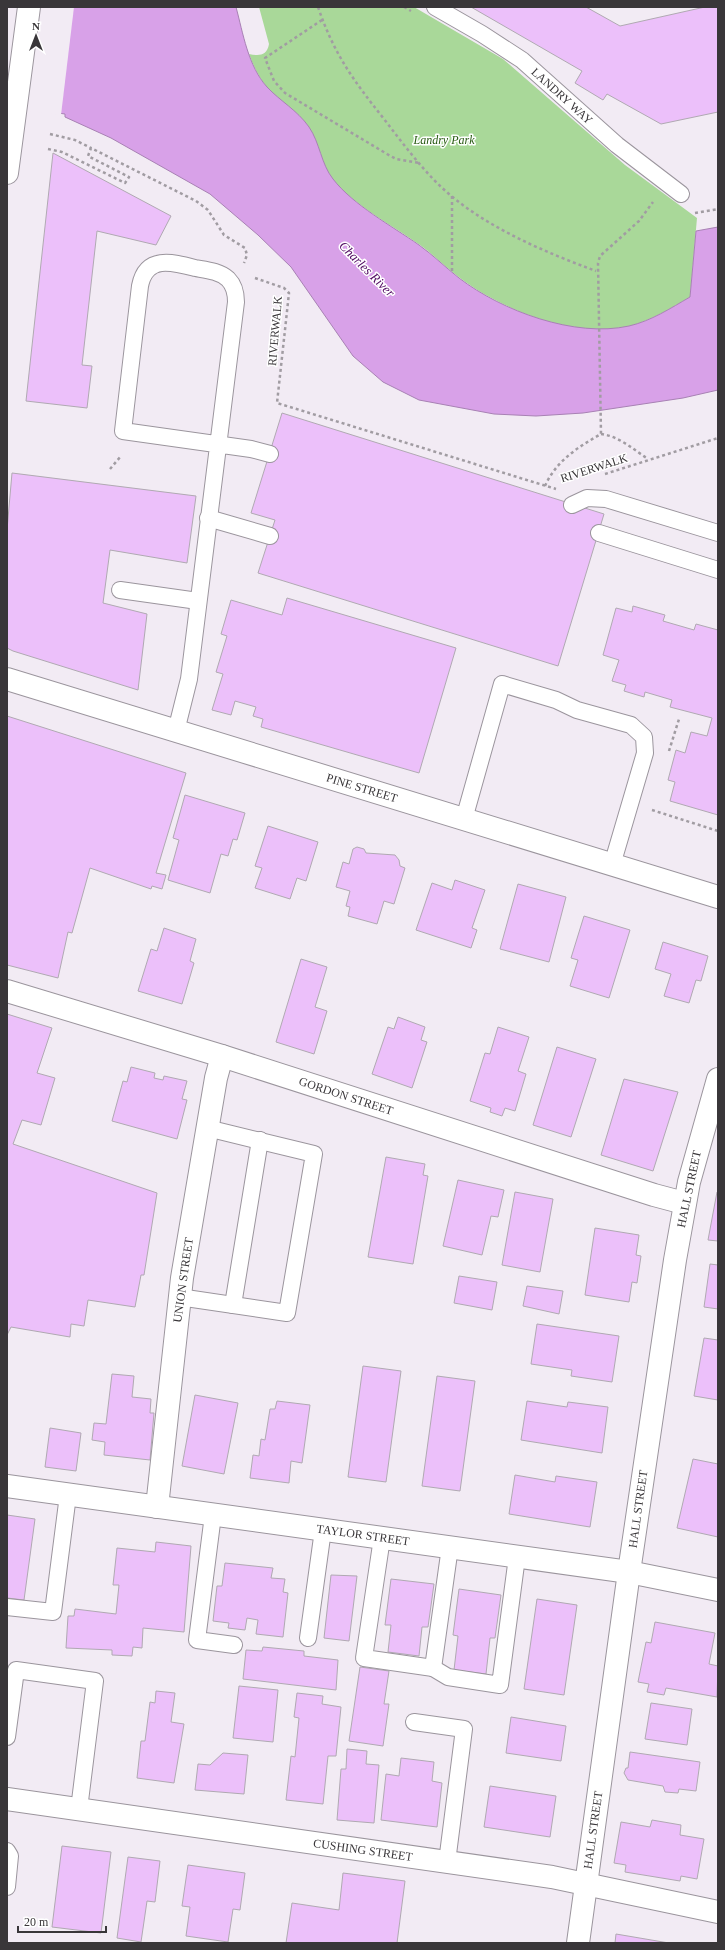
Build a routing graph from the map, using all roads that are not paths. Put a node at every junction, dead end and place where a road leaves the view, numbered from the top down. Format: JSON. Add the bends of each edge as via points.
{"nodes":[{"id":1,"x":29,"y":7,"type":"edge"},
{"id":2,"x":435,"y":7,"type":"edge"},
{"id":3,"x":7,"y":173,"type":"edge"},
{"id":4,"x":682,"y":194,"type":"dead end"},
{"id":5,"x":218,"y":445,"type":"junction"},
{"id":6,"x":270,"y":454,"type":"dead end"},
{"id":7,"x":572,"y":505,"type":"dead end"},
{"id":8,"x":208,"y":518,"type":"junction"},
{"id":9,"x":599,"y":533,"type":"dead end"},
{"id":10,"x":718,"y":533,"type":"edge"},
{"id":11,"x":270,"y":536,"type":"dead end"},
{"id":12,"x":718,"y":570,"type":"edge"},
{"id":13,"x":120,"y":590,"type":"dead end"},
{"id":14,"x":198,"y":601,"type":"junction"},
{"id":15,"x":7,"y":679,"type":"edge"},
{"id":16,"x":176,"y":731,"type":"junction"},
{"id":17,"x":464,"y":819,"type":"junction"},
{"id":18,"x":612,"y":865,"type":"junction"},
{"id":19,"x":718,"y":897,"type":"edge"},
{"id":20,"x":7,"y":991,"type":"edge"},
{"id":21,"x":222,"y":1056,"type":"junction"},
{"id":22,"x":718,"y":1079,"type":"edge"},
{"id":23,"x":207,"y":1128,"type":"junction"},
{"id":24,"x":260,"y":1140,"type":"junction"},
{"id":25,"x":684,"y":1203,"type":"junction"},
{"id":26,"x":179,"y":1297,"type":"junction"},
{"id":27,"x":234,"y":1305,"type":"junction"},
{"id":28,"x":7,"y":1486,"type":"edge"},
{"id":29,"x":68,"y":1495,"type":"junction"},
{"id":30,"x":157,"y":1507,"type":"junction"},
{"id":31,"x":212,"y":1515,"type":"junction"},
{"id":32,"x":322,"y":1530,"type":"junction"},
{"id":33,"x":382,"y":1538,"type":"junction"},
{"id":34,"x":450,"y":1548,"type":"junction"},
{"id":35,"x":517,"y":1557,"type":"junction"},
{"id":36,"x":629,"y":1572,"type":"junction"},
{"id":37,"x":718,"y":1590,"type":"edge"},
{"id":38,"x":7,"y":1607,"type":"edge"},
{"id":39,"x":308,"y":1638,"type":"dead end"},
{"id":40,"x":234,"y":1645,"type":"dead end"},
{"id":41,"x":432,"y":1668,"type":"junction"},
{"id":42,"x":414,"y":1722,"type":"dead end"},
{"id":43,"x":7,"y":1737,"type":"edge"},
{"id":44,"x":7,"y":1798,"type":"edge"},
{"id":45,"x":79,"y":1809,"type":"junction"},
{"id":46,"x":7,"y":1851,"type":"edge"},
{"id":47,"x":447,"y":1862,"type":"junction"},
{"id":48,"x":586,"y":1884,"type":"junction"},
{"id":49,"x":7,"y":1887,"type":"edge"},
{"id":50,"x":718,"y":1912,"type":"edge"},
{"id":51,"x":578,"y":1943,"type":"edge"}],
"edges":[{"from":1,"to":3,"type":"street"},
{"from":2,"to":4,"type":"lane","name":"LANDRY WAY","via":[[522,60],[617,145]]},
{"from":5,"to":5,"type":"lane","via":[[236,302],[234,286],[229,280],[214,272],[174,263],[156,264],[145,273],[140,286],[123,431]]},
{"from":5,"to":6,"type":"lane"},
{"from":5,"to":8,"type":"lane"},
{"from":7,"to":10,"type":"lane","via":[[587,498],[606,499]]},
{"from":8,"to":11,"type":"lane"},
{"from":8,"to":14,"type":"lane"},
{"from":9,"to":12,"type":"lane"},
{"from":13,"to":14,"type":"lane"},
{"from":14,"to":16,"type":"lane","via":[[188,684]]},
{"from":15,"to":16,"type":"street","name":"PINE STREET"},
{"from":16,"to":17,"type":"street","name":"PINE STREET"},
{"from":17,"to":18,"type":"street","name":"PINE STREET"},
{"from":17,"to":18,"type":"lane","via":[[502,684],[556,700],[577,710],[624,722],[636,728],[644,737],[645,753]]},
{"from":18,"to":19,"type":"street","name":"PINE STREET"},
{"from":20,"to":21,"type":"street","name":"GORDON STREET"},
{"from":21,"to":23,"type":"street","name":"UNION STREET"},
{"from":21,"to":25,"type":"street","name":"GORDON STREET"},
{"from":22,"to":25,"type":"street","name":"HALL STREET","via":[[698,1144]]},
{"from":23,"to":24,"type":"lane"},
{"from":23,"to":26,"type":"street","name":"UNION STREET"},
{"from":24,"to":27,"type":"lane"},
{"from":24,"to":27,"type":"lane","via":[[314,1154],[287,1313]]},
{"from":25,"to":36,"type":"street","name":"HALL STREET"},
{"from":26,"to":27,"type":"lane"},
{"from":26,"to":30,"type":"street","name":"UNION STREET"},
{"from":28,"to":29,"type":"street","name":"TAYLOR STREET"},
{"from":29,"to":30,"type":"street","name":"TAYLOR STREET"},
{"from":29,"to":38,"type":"lane","via":[[53,1612]]},
{"from":30,"to":31,"type":"street","name":"TAYLOR STREET"},
{"from":31,"to":32,"type":"street","name":"TAYLOR STREET"},
{"from":31,"to":40,"type":"lane","via":[[197,1640]]},
{"from":32,"to":33,"type":"street","name":"TAYLOR STREET"},
{"from":32,"to":39,"type":"lane"},
{"from":33,"to":34,"type":"street","name":"TAYLOR STREET"},
{"from":33,"to":41,"type":"lane","via":[[364,1658]]},
{"from":34,"to":35,"type":"street","name":"TAYLOR STREET"},
{"from":34,"to":41,"type":"lane"},
{"from":35,"to":36,"type":"street","name":"TAYLOR STREET"},
{"from":35,"to":41,"type":"lane","via":[[500,1685],[448,1677]]},
{"from":36,"to":37,"type":"street","name":"TAYLOR STREET"},
{"from":36,"to":48,"type":"street","name":"HALL STREET"},
{"from":42,"to":47,"type":"lane","via":[[464,1729]]},
{"from":43,"to":45,"type":"lane","via":[[16,1670],[95,1681]]},
{"from":44,"to":45,"type":"street","name":"CUSHING STREET"},
{"from":45,"to":47,"type":"street","name":"CUSHING STREET"},
{"from":46,"to":49,"type":"lane","via":[[10,1856]]},
{"from":47,"to":48,"type":"street","name":"CUSHING STREET"},
{"from":48,"to":50,"type":"street","name":"CUSHING STREET"},
{"from":48,"to":51,"type":"street","name":"HALL STREET"}]}
